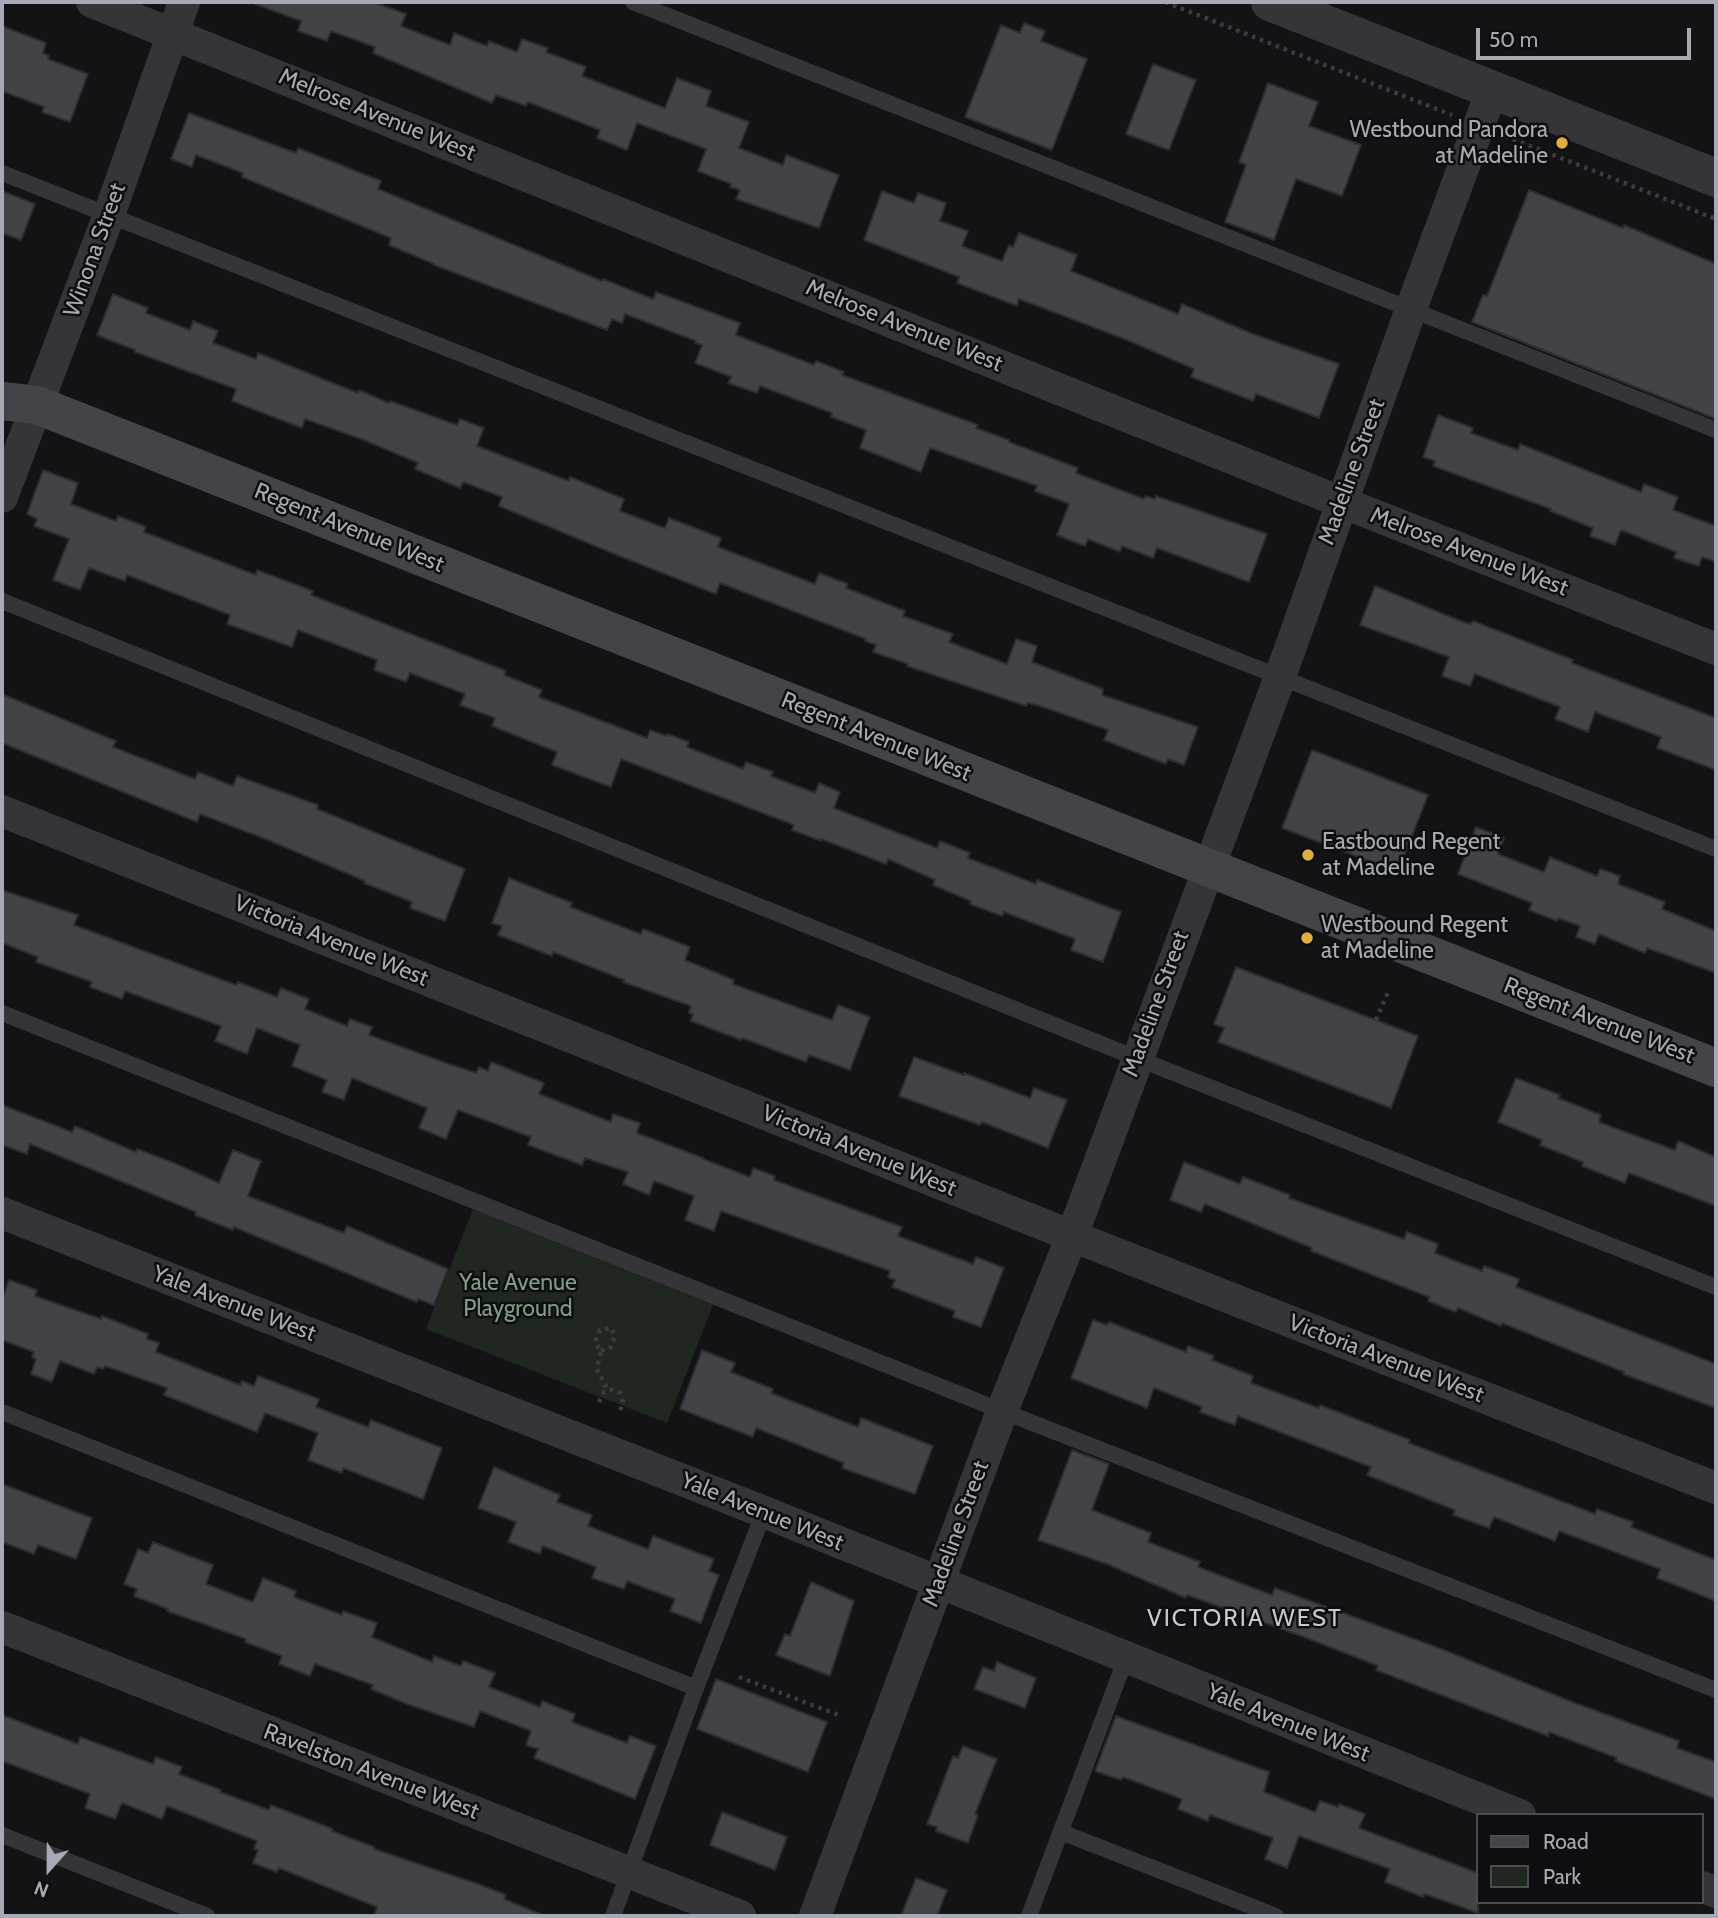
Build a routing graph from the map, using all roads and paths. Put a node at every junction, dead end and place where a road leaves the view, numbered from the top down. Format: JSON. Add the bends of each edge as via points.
{"nodes":[{"id":1,"x":92,"y":2,"type":"edge"},
{"id":2,"x":184,"y":2,"type":"edge"},
{"id":3,"x":632,"y":2,"type":"edge"},
{"id":4,"x":1165,"y":2,"type":"edge"},
{"id":5,"x":1270,"y":2,"type":"edge"},
{"id":6,"x":173,"y":33,"type":"junction"},
{"id":7,"x":1492,"y":90,"type":"junction"},
{"id":8,"x":1479,"y":125,"type":"junction"},
{"id":9,"x":2,"y":173,"type":"edge"},
{"id":10,"x":1716,"y":178,"type":"edge"},
{"id":11,"x":109,"y":215,"type":"junction"},
{"id":12,"x":1716,"y":219,"type":"edge"},
{"id":13,"x":1411,"y":309,"type":"junction"},
{"id":14,"x":2,"y":373,"type":"edge"},
{"id":15,"x":19,"y":403,"type":"edge"},
{"id":16,"x":1716,"y":430,"type":"edge"},
{"id":17,"x":2,"y":497,"type":"edge"},
{"id":18,"x":1341,"y":502,"type":"junction"},
{"id":19,"x":2,"y":601,"type":"edge"},
{"id":20,"x":1716,"y":649,"type":"edge"},
{"id":21,"x":1280,"y":677,"type":"junction"},
{"id":22,"x":2,"y":811,"type":"edge"},
{"id":23,"x":1716,"y":849,"type":"edge"},
{"id":24,"x":1207,"y":867,"type":"junction"},
{"id":25,"x":1388,"y":992,"type":"dead end"},
{"id":26,"x":2,"y":1013,"type":"edge"},
{"id":27,"x":1376,"y":1020,"type":"dead end"},
{"id":28,"x":1136,"y":1058,"type":"junction"},
{"id":29,"x":1716,"y":1068,"type":"edge"},
{"id":30,"x":2,"y":1213,"type":"edge"},
{"id":31,"x":1072,"y":1236,"type":"junction"},
{"id":32,"x":1716,"y":1287,"type":"edge"},
{"id":33,"x":601,"y":1351,"type":"junction"},
{"id":34,"x":608,"y":1391,"type":"junction"},
{"id":35,"x":599,"y":1402,"type":"dead end"},
{"id":36,"x":620,"y":1411,"type":"dead end"},
{"id":37,"x":1002,"y":1411,"type":"junction"},
{"id":38,"x":2,"y":1412,"type":"edge"},
{"id":39,"x":1716,"y":1488,"type":"edge"},
{"id":40,"x":764,"y":1511,"type":"junction"},
{"id":41,"x":939,"y":1583,"type":"junction"},
{"id":42,"x":2,"y":1627,"type":"edge"},
{"id":43,"x":1126,"y":1658,"type":"junction"},
{"id":44,"x":738,"y":1677,"type":"dead end"},
{"id":45,"x":696,"y":1688,"type":"junction"},
{"id":46,"x":1716,"y":1690,"type":"edge"},
{"id":47,"x":841,"y":1716,"type":"dead end"},
{"id":48,"x":1515,"y":1813,"type":"edge"},
{"id":49,"x":1061,"y":1832,"type":"junction"},
{"id":50,"x":2,"y":1835,"type":"edge"},
{"id":51,"x":628,"y":1873,"type":"junction"},
{"id":52,"x":207,"y":1916,"type":"edge"},
{"id":53,"x":613,"y":1916,"type":"edge"},
{"id":54,"x":740,"y":1916,"type":"edge"},
{"id":55,"x":815,"y":1916,"type":"edge"},
{"id":56,"x":1029,"y":1916,"type":"edge"},
{"id":57,"x":1276,"y":1916,"type":"edge"}],
"edges":[{"from":1,"to":6,"type":"street","name":"Melrose Avenue West"},
{"from":2,"to":6,"type":"street","name":"Winona Street"},
{"from":3,"to":13,"type":"lane"},
{"from":4,"to":8,"type":"path"},
{"from":5,"to":7,"type":"street"},
{"from":6,"to":11,"type":"street","name":"Winona Street"},
{"from":6,"to":18,"type":"street","name":"Melrose Avenue West"},
{"from":7,"to":8,"type":"street","name":"Madeline Street"},
{"from":7,"to":10,"type":"street"},
{"from":8,"to":12,"type":"path"},
{"from":8,"to":13,"type":"street","name":"Madeline Street"},
{"from":9,"to":11,"type":"lane"},
{"from":11,"to":15,"type":"street","name":"Winona Street"},
{"from":11,"to":21,"type":"lane"},
{"from":13,"to":16,"type":"lane"},
{"from":13,"to":18,"type":"street","name":"Madeline Street"},
{"from":14,"to":15,"type":"main road","name":"Regent Avenue West"},
{"from":15,"to":17,"type":"street","name":"Winona Street"},
{"from":15,"to":24,"type":"main road","name":"Regent Avenue West"},
{"from":18,"to":20,"type":"street","name":"Melrose Avenue West"},
{"from":18,"to":21,"type":"street","name":"Madeline Street"},
{"from":19,"to":28,"type":"lane"},
{"from":21,"to":23,"type":"lane"},
{"from":21,"to":24,"type":"street","name":"Madeline Street"},
{"from":22,"to":31,"type":"street","name":"Victoria Avenue West"},
{"from":24,"to":28,"type":"street","name":"Madeline Street"},
{"from":24,"to":29,"type":"main road","name":"Regent Avenue West"},
{"from":25,"to":27,"type":"path"},
{"from":26,"to":37,"type":"lane"},
{"from":28,"to":31,"type":"street","name":"Madeline Street"},
{"from":28,"to":32,"type":"lane"},
{"from":30,"to":40,"type":"street","name":"Yale Avenue West"},
{"from":31,"to":37,"type":"street","name":"Madeline Street"},
{"from":31,"to":39,"type":"street","name":"Victoria Avenue West"},
{"from":33,"to":33,"type":"path","via":[[611,1347],[615,1336],[611,1328],[600,1330],[595,1342]]},
{"from":33,"to":34,"type":"path","via":[[597,1369]]},
{"from":34,"to":35,"type":"path"},
{"from":34,"to":36,"type":"path","via":[[620,1393]]},
{"from":37,"to":41,"type":"street","name":"Madeline Street"},
{"from":37,"to":46,"type":"lane"},
{"from":38,"to":45,"type":"lane"},
{"from":40,"to":41,"type":"street","name":"Yale Avenue West"},
{"from":40,"to":45,"type":"lane"},
{"from":41,"to":43,"type":"street","name":"Yale Avenue West"},
{"from":41,"to":55,"type":"street","name":"Madeline Street"},
{"from":42,"to":51,"type":"street","name":"Ravelston Avenue West"},
{"from":43,"to":48,"type":"street","name":"Yale Avenue West"},
{"from":43,"to":49,"type":"lane"},
{"from":44,"to":47,"type":"path"},
{"from":45,"to":51,"type":"lane"},
{"from":49,"to":56,"type":"lane"},
{"from":49,"to":57,"type":"lane"},
{"from":50,"to":52,"type":"lane"},
{"from":51,"to":53,"type":"lane"},
{"from":51,"to":54,"type":"street","name":"Ravelston Avenue West"}]}
